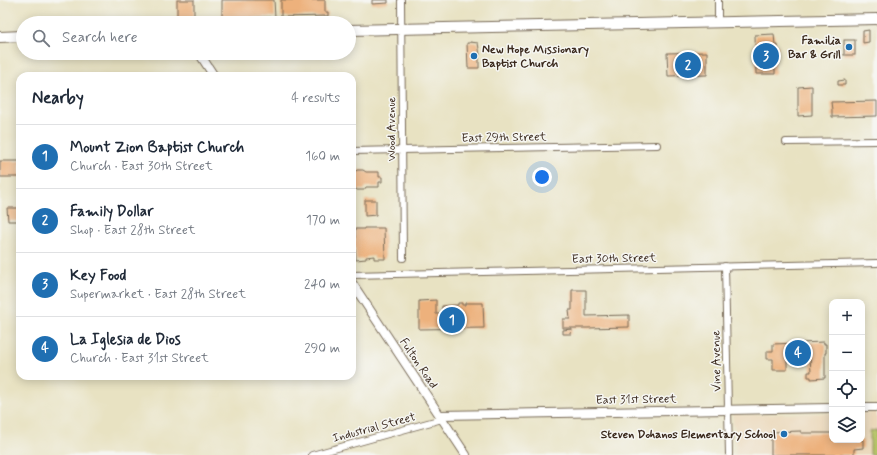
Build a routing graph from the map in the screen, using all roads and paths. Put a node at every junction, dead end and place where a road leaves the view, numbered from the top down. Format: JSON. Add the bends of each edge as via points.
{"nodes":[{"id":1,"x":401,"y":0,"type":"edge"},
{"id":2,"x":718,"y":0,"type":"edge"},
{"id":3,"x":877,"y":19,"type":"edge"},
{"id":4,"x":718,"y":22,"type":"junction"},
{"id":5,"x":401,"y":28,"type":"junction"},
{"id":6,"x":356,"y":30,"type":"edge"},
{"id":7,"x":16,"y":36,"type":"edge"},
{"id":8,"x":0,"y":37,"type":"edge"},
{"id":9,"x":204,"y":60,"type":"edge"},
{"id":10,"x":211,"y":72,"type":"edge"},
{"id":11,"x":877,"y":141,"type":"edge"},
{"id":12,"x":786,"y":142,"type":"dead end"},
{"id":13,"x":657,"y":145,"type":"dead end"},
{"id":14,"x":402,"y":150,"type":"junction"},
{"id":15,"x":356,"y":151,"type":"edge"},
{"id":16,"x":403,"y":258,"type":"dead end"},
{"id":17,"x":877,"y":263,"type":"edge"},
{"id":18,"x":725,"y":266,"type":"junction"},
{"id":19,"x":356,"y":275,"type":"edge"},
{"id":20,"x":356,"y":289,"type":"edge"},
{"id":21,"x":865,"y":407,"type":"edge"},
{"id":22,"x":877,"y":407,"type":"edge"},
{"id":23,"x":829,"y":408,"type":"edge"},
{"id":24,"x":728,"y":410,"type":"junction"},
{"id":25,"x":441,"y":417,"type":"junction"},
{"id":26,"x":312,"y":455,"type":"edge"},
{"id":27,"x":466,"y":455,"type":"edge"},
{"id":28,"x":728,"y":455,"type":"edge"}],
"edges":[{"from":1,"to":5,"type":"street","name":"Wood Avenue"},
{"from":2,"to":4,"type":"street"},
{"from":3,"to":4,"type":"main road"},
{"from":4,"to":5,"type":"main road"},
{"from":5,"to":6,"type":"main road"},
{"from":5,"to":14,"type":"street","name":"Wood Avenue"},
{"from":7,"to":8,"type":"main road"},
{"from":9,"to":10,"type":"street"},
{"from":11,"to":12,"type":"street"},
{"from":13,"to":14,"type":"street","name":"East 29th Street"},
{"from":14,"to":15,"type":"street","name":"East 29th Street"},
{"from":14,"to":16,"type":"street","name":"Wood Avenue"},
{"from":17,"to":18,"type":"street","name":"East 30th Street"},
{"from":18,"to":19,"type":"street","name":"East 30th Street"},
{"from":18,"to":24,"type":"street","name":"Vine Avenue"},
{"from":20,"to":25,"type":"street","name":"Fulton Road"},
{"from":21,"to":22,"type":"street"},
{"from":23,"to":24,"type":"street","name":"East 31st Street"},
{"from":24,"to":25,"type":"street","name":"East 31st Street"},
{"from":24,"to":28,"type":"street","name":"Vine Avenue"},
{"from":25,"to":26,"type":"street","name":"Industrial Street"},
{"from":25,"to":27,"type":"street","name":"Fulton Road"}]}
